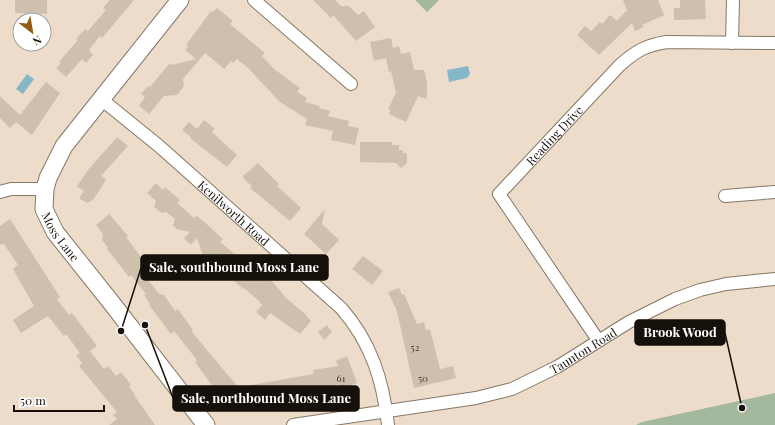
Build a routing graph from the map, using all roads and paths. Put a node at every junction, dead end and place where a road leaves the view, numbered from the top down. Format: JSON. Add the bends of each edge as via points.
{"nodes":[{"id":1,"x":180,"y":0,"type":"edge"},
{"id":2,"x":254,"y":0,"type":"edge"},
{"id":3,"x":733,"y":0,"type":"edge"},
{"id":4,"x":732,"y":43,"type":"junction"},
{"id":5,"x":775,"y":43,"type":"edge"},
{"id":6,"x":351,"y":84,"type":"dead end"},
{"id":7,"x":101,"y":99,"type":"junction"},
{"id":8,"x":45,"y":189,"type":"junction"},
{"id":9,"x":0,"y":192,"type":"edge"},
{"id":10,"x":775,"y":192,"type":"edge"},
{"id":11,"x":725,"y":196,"type":"dead end"},
{"id":12,"x":775,"y":279,"type":"edge"},
{"id":13,"x":598,"y":340,"type":"junction"},
{"id":14,"x":387,"y":411,"type":"junction"},
{"id":15,"x":206,"y":425,"type":"edge"},
{"id":16,"x":293,"y":425,"type":"edge"},
{"id":17,"x":388,"y":425,"type":"edge"}],
"edges":[{"from":1,"to":7,"type":"street","name":"Moss Lane"},
{"from":2,"to":6,"type":"street"},
{"from":3,"to":4,"type":"street"},
{"from":4,"to":5,"type":"street","name":"Reading Drive"},
{"from":4,"to":13,"type":"street","name":"Reading Drive","via":[[667,42],[651,44],[633,54],[499,194]]},
{"from":7,"to":8,"type":"street","name":"Moss Lane","via":[[64,146],[52,168]]},
{"from":7,"to":14,"type":"street","name":"Kenilworth Road","via":[[159,146],[340,308],[360,332],[370,350]]},
{"from":8,"to":9,"type":"street","via":[[12,189]]},
{"from":8,"to":15,"type":"street","name":"Moss Lane","via":[[44,209],[55,232]]},
{"from":10,"to":11,"type":"street"},
{"from":12,"to":13,"type":"street","name":"Taunton Road","via":[[726,284],[700,290],[643,315]]},
{"from":13,"to":14,"type":"street","name":"Taunton Road","via":[[557,367],[512,389],[476,398]]},
{"from":14,"to":16,"type":"street","name":"Taunton Road"},
{"from":14,"to":17,"type":"street","name":"Kenilworth Road"}]}
